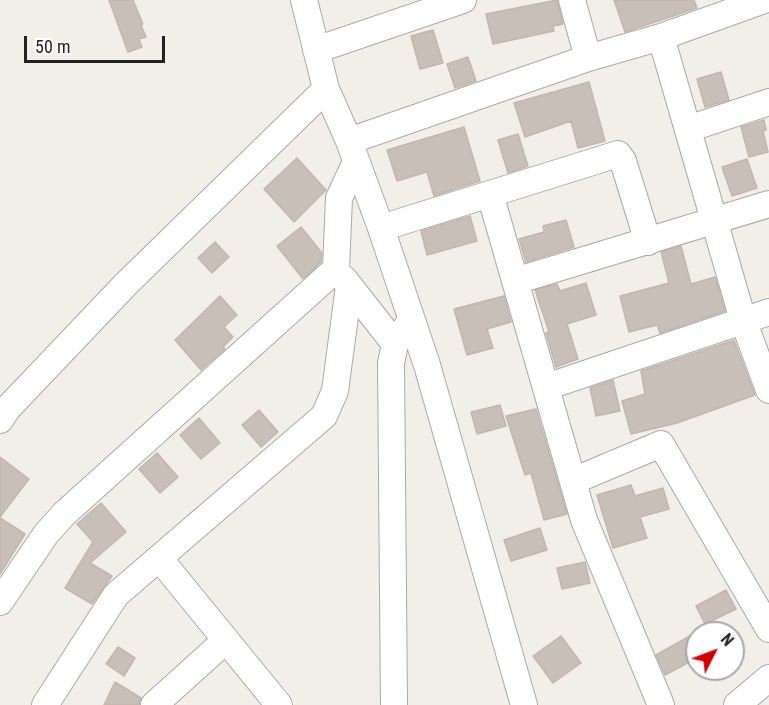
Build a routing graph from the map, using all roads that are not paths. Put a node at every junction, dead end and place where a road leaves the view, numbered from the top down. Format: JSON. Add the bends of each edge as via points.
{"nodes":[{"id":1,"x":304,"y":0,"type":"edge"},
{"id":2,"x":572,"y":0,"type":"edge"},
{"id":3,"x":764,"y":0,"type":"edge"},
{"id":4,"x":457,"y":1,"type":"edge"},
{"id":5,"x":661,"y":37,"type":"junction"},
{"id":6,"x":316,"y":50,"type":"junction"},
{"id":7,"x":588,"y":58,"type":"junction"},
{"id":8,"x":326,"y":89,"type":"junction"},
{"id":9,"x":769,"y":102,"type":"edge"},
{"id":10,"x":687,"y":129,"type":"junction"},
{"id":11,"x":352,"y":151,"type":"junction"},
{"id":12,"x":490,"y":194,"type":"junction"},
{"id":13,"x":769,"y":204,"type":"edge"},
{"id":14,"x":714,"y":220,"type":"junction"},
{"id":15,"x":381,"y":228,"type":"junction"},
{"id":16,"x":648,"y":242,"type":"junction"},
{"id":17,"x":343,"y":278,"type":"junction"},
{"id":18,"x":515,"y":281,"type":"junction"},
{"id":19,"x":769,"y":312,"type":"edge"},
{"id":20,"x":411,"y":320,"type":"junction"},
{"id":21,"x":743,"y":320,"type":"junction"},
{"id":22,"x":395,"y":344,"type":"junction"},
{"id":23,"x":546,"y":387,"type":"junction"},
{"id":24,"x":769,"y":390,"type":"edge"},
{"id":25,"x":0,"y":420,"type":"edge"},
{"id":26,"x":573,"y":481,"type":"junction"},
{"id":27,"x":159,"y":558,"type":"junction"},
{"id":28,"x":0,"y":602,"type":"edge"},
{"id":29,"x":769,"y":629,"type":"edge"},
{"id":30,"x":225,"y":641,"type":"junction"},
{"id":31,"x":769,"y":678,"type":"edge"},
{"id":32,"x":45,"y":705,"type":"edge"},
{"id":33,"x":154,"y":705,"type":"edge"},
{"id":34,"x":279,"y":705,"type":"edge"},
{"id":35,"x":394,"y":705,"type":"edge"},
{"id":36,"x":524,"y":705,"type":"edge"},
{"id":37,"x":661,"y":705,"type":"edge"},
{"id":38,"x":737,"y":705,"type":"edge"}],
"edges":[{"from":1,"to":6,"type":"street"},
{"from":2,"to":7,"type":"street"},
{"from":3,"to":5,"type":"street"},
{"from":4,"to":6,"type":"street"},
{"from":5,"to":7,"type":"street"},
{"from":5,"to":10,"type":"street"},
{"from":6,"to":8,"type":"street"},
{"from":7,"to":11,"type":"street"},
{"from":8,"to":11,"type":"street"},
{"from":8,"to":25,"type":"street","via":[[126,284]]},
{"from":9,"to":10,"type":"street"},
{"from":10,"to":14,"type":"street"},
{"from":11,"to":15,"type":"street"},
{"from":11,"to":17,"type":"street","via":[[339,198]]},
{"from":12,"to":15,"type":"street"},
{"from":12,"to":16,"type":"street","via":[[618,154]]},
{"from":12,"to":18,"type":"street"},
{"from":13,"to":14,"type":"street"},
{"from":14,"to":16,"type":"street"},
{"from":14,"to":21,"type":"street"},
{"from":15,"to":20,"type":"street"},
{"from":16,"to":18,"type":"street"},
{"from":17,"to":22,"type":"street"},
{"from":17,"to":27,"type":"street","via":[[335,391],[324,416]]},
{"from":17,"to":28,"type":"street","via":[[64,514]]},
{"from":18,"to":23,"type":"street"},
{"from":19,"to":21,"type":"street"},
{"from":20,"to":22,"type":"street"},
{"from":20,"to":36,"type":"street"},
{"from":21,"to":23,"type":"street"},
{"from":21,"to":24,"type":"street"},
{"from":22,"to":35,"type":"street","via":[[391,363]]},
{"from":23,"to":26,"type":"street"},
{"from":26,"to":29,"type":"street","via":[[661,444]]},
{"from":26,"to":37,"type":"street","via":[[584,520]]},
{"from":27,"to":30,"type":"street"},
{"from":27,"to":32,"type":"street","via":[[110,602]]},
{"from":30,"to":33,"type":"street"},
{"from":30,"to":34,"type":"street"},
{"from":31,"to":38,"type":"street"}]}
